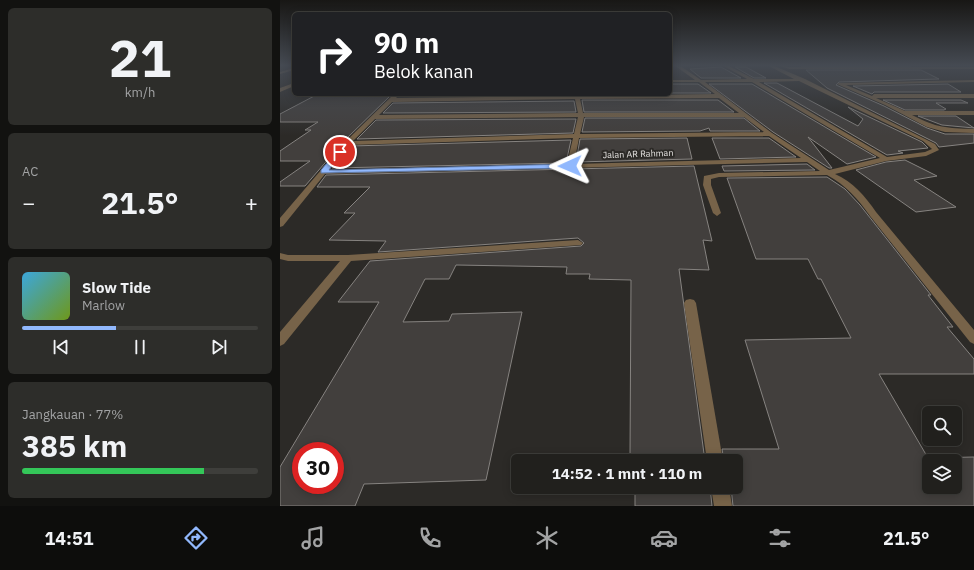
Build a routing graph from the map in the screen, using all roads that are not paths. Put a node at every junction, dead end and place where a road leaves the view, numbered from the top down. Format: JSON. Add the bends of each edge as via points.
{"nodes":[{"id":1,"x":710,"y":89,"type":"edge"},
{"id":2,"x":767,"y":89,"type":"edge"},
{"id":3,"x":821,"y":89,"type":"edge"},
{"id":4,"x":849,"y":89,"type":"edge"},
{"id":5,"x":395,"y":96,"type":"edge"},
{"id":6,"x":539,"y":96,"type":"edge"},
{"id":7,"x":576,"y":96,"type":"edge"},
{"id":8,"x":672,"y":96,"type":"edge"},
{"id":9,"x":719,"y":96,"type":"junction"},
{"id":10,"x":974,"y":96,"type":"edge"},
{"id":11,"x":868,"y":97,"type":"junction"},
{"id":12,"x":391,"y":100,"type":"junction"},
{"id":13,"x":905,"y":113,"type":"junction"},
{"id":14,"x":974,"y":113,"type":"edge"},
{"id":15,"x":581,"y":115,"type":"junction"},
{"id":16,"x":744,"y":115,"type":"junction"},
{"id":17,"x":372,"y":117,"type":"junction"},
{"id":18,"x":974,"y":132,"type":"edge"},
{"id":19,"x":770,"y":134,"type":"junction"},
{"id":20,"x":577,"y":136,"type":"junction"},
{"id":21,"x":347,"y":142,"type":"junction"},
{"id":22,"x":886,"y":159,"type":"junction"},
{"id":23,"x":808,"y":160,"type":"junction"},
{"id":24,"x":570,"y":166,"type":"junction"},
{"id":25,"x":324,"y":172,"type":"junction"},
{"id":26,"x":828,"y":172,"type":"junction"},
{"id":27,"x":717,"y":213,"type":"dead end"},
{"id":28,"x":280,"y":224,"type":"edge"},
{"id":29,"x":578,"y":243,"type":"dead end"},
{"id":30,"x":280,"y":256,"type":"edge"},
{"id":31,"x":348,"y":258,"type":"junction"},
{"id":32,"x":690,"y":303,"type":"dead end"},
{"id":33,"x":974,"y":339,"type":"edge"},
{"id":34,"x":280,"y":342,"type":"edge"},
{"id":35,"x":715,"y":454,"type":"edge"},
{"id":36,"x":721,"y":494,"type":"edge"},
{"id":37,"x":723,"y":506,"type":"edge"}],
"edges":[{"from":1,"to":9,"type":"street"},
{"from":2,"to":22,"type":"street"},
{"from":3,"to":22,"type":"street","via":[[925,140],[936,150],[926,154]]},
{"from":4,"to":11,"type":"street"},
{"from":5,"to":12,"type":"street"},
{"from":6,"to":12,"type":"street"},
{"from":7,"to":15,"type":"street"},
{"from":8,"to":9,"type":"street"},
{"from":9,"to":16,"type":"street"},
{"from":10,"to":11,"type":"street"},
{"from":11,"to":13,"type":"street"},
{"from":12,"to":17,"type":"street"},
{"from":13,"to":14,"type":"street"},
{"from":13,"to":18,"type":"street","via":[[937,129]]},
{"from":15,"to":16,"type":"street"},
{"from":15,"to":17,"type":"street"},
{"from":15,"to":20,"type":"street"},
{"from":16,"to":19,"type":"street"},
{"from":17,"to":21,"type":"street"},
{"from":19,"to":20,"type":"street"},
{"from":19,"to":23,"type":"street"},
{"from":20,"to":21,"type":"street"},
{"from":20,"to":24,"type":"street"},
{"from":21,"to":25,"type":"street"},
{"from":22,"to":26,"type":"street"},
{"from":23,"to":24,"type":"street","name":"Jalan AR Rahman"},
{"from":23,"to":26,"type":"street"},
{"from":24,"to":25,"type":"street","name":"Jalan AR Rahman"},
{"from":25,"to":28,"type":"street"},
{"from":26,"to":27,"type":"street","via":[[719,174],[707,178]]},
{"from":26,"to":33,"type":"street","via":[[842,180],[863,199]]},
{"from":29,"to":31,"type":"street"},
{"from":30,"to":31,"type":"street"},
{"from":31,"to":34,"type":"street"},
{"from":32,"to":35,"type":"street"},
{"from":36,"to":37,"type":"street"}]}
